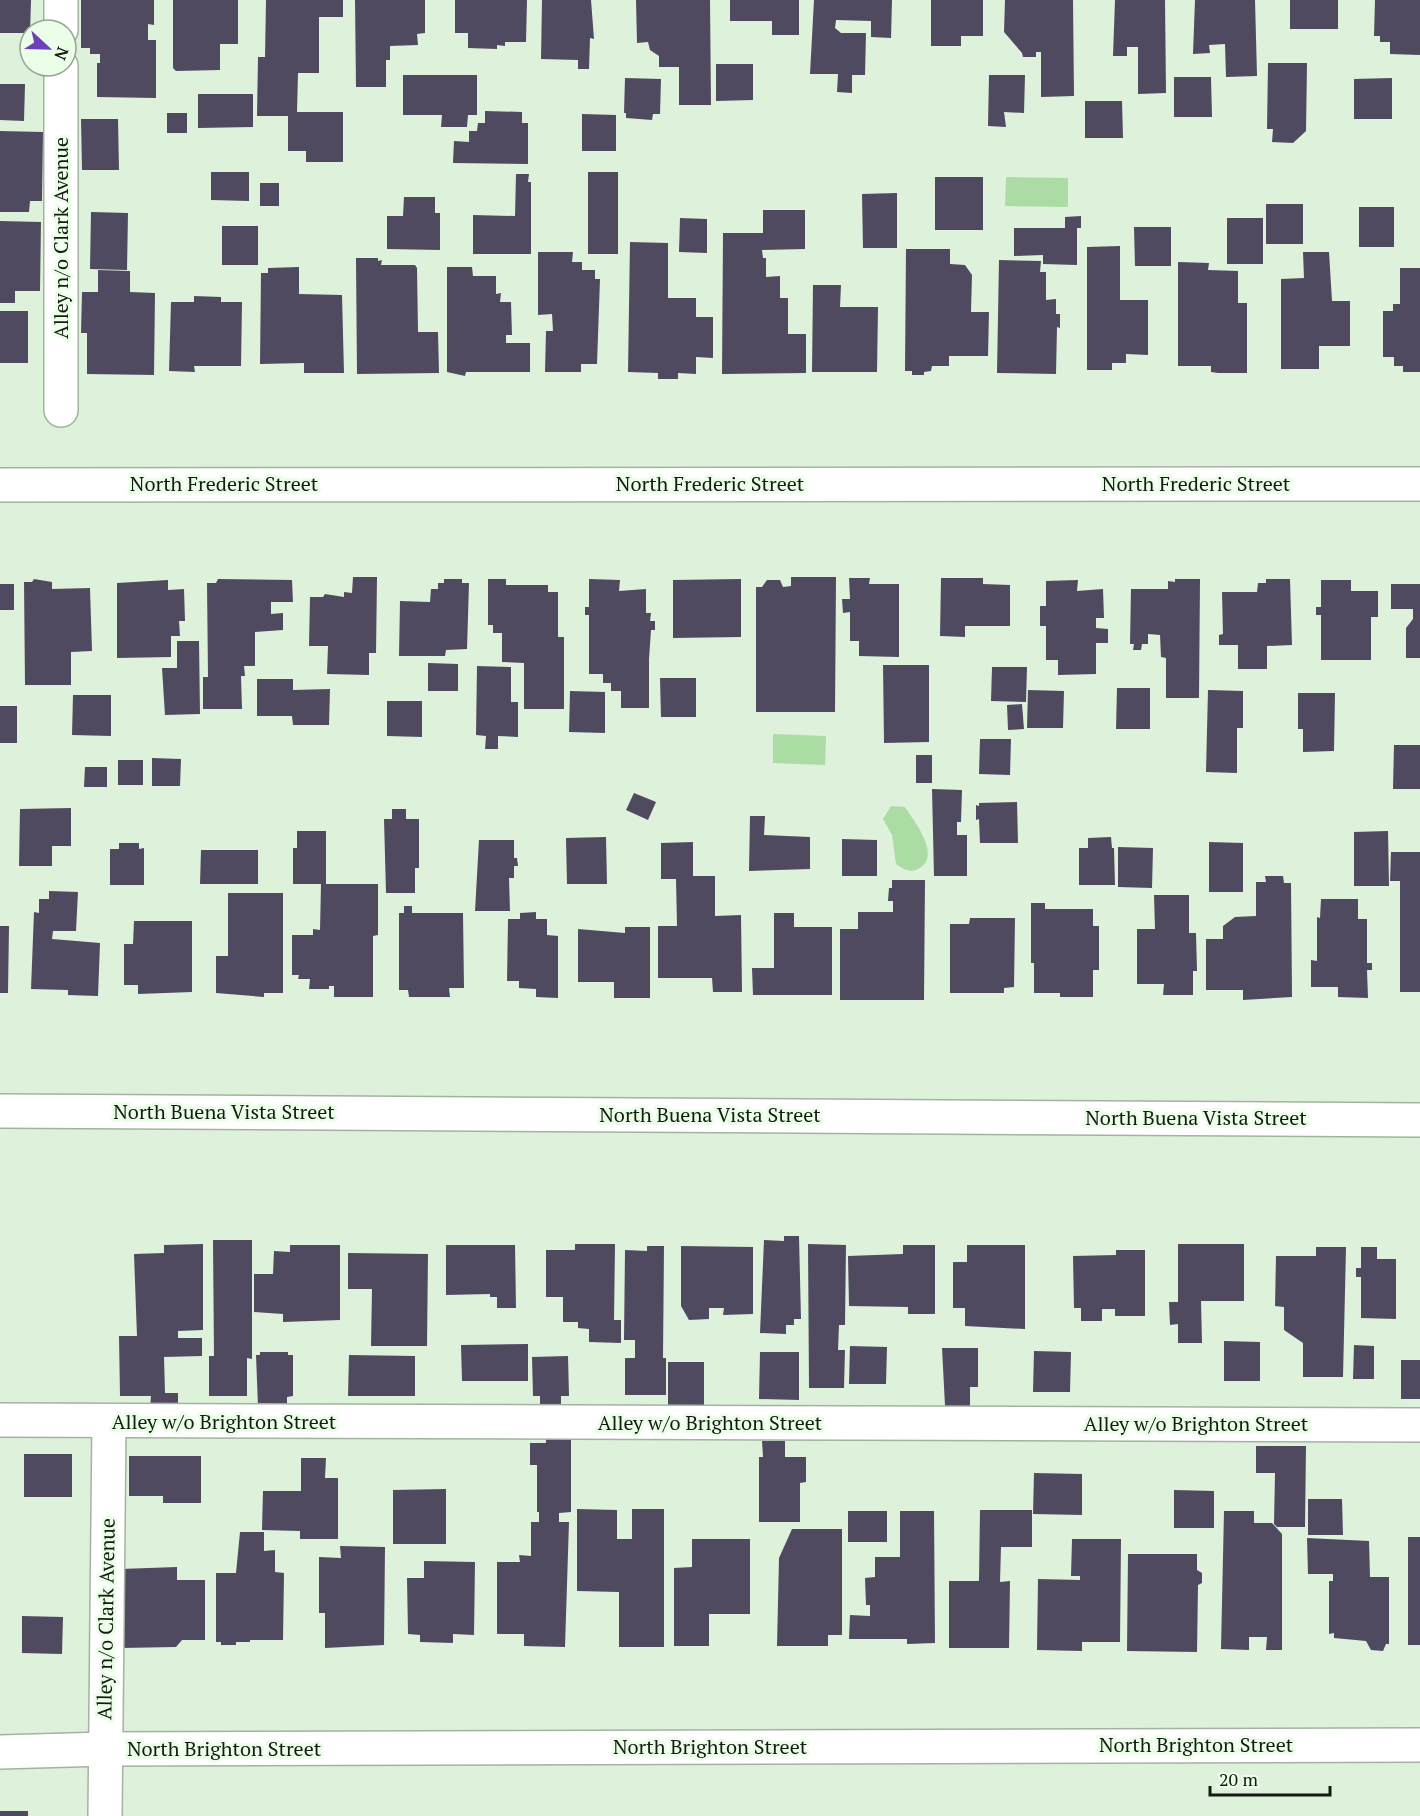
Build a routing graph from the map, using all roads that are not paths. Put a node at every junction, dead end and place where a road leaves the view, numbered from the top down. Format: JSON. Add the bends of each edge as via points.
{"nodes":[{"id":1,"x":62,"y":0,"type":"edge"},
{"id":2,"x":62,"y":18,"type":"edge"},
{"id":3,"x":61,"y":78,"type":"edge"},
{"id":4,"x":61,"y":410,"type":"dead end"},
{"id":5,"x":1420,"y":484,"type":"edge"},
{"id":6,"x":0,"y":485,"type":"edge"},
{"id":7,"x":0,"y":1111,"type":"edge"},
{"id":8,"x":1420,"y":1119,"type":"edge"},
{"id":9,"x":0,"y":1420,"type":"edge"},
{"id":10,"x":109,"y":1422,"type":"junction"},
{"id":11,"x":1420,"y":1425,"type":"edge"},
{"id":12,"x":1420,"y":1745,"type":"edge"},
{"id":13,"x":105,"y":1749,"type":"junction"},
{"id":14,"x":0,"y":1752,"type":"edge"},
{"id":15,"x":105,"y":1816,"type":"edge"}],
"edges":[{"from":1,"to":2,"type":"street"},
{"from":3,"to":4,"type":"street","name":"Alley n/o Clark Avenue"},
{"from":5,"to":6,"type":"street","name":"North Frederic Street"},
{"from":7,"to":8,"type":"street","name":"North Buena Vista Street"},
{"from":9,"to":10,"type":"street","name":"Alley w/o Brighton Street"},
{"from":10,"to":11,"type":"street","name":"Alley w/o Brighton Street"},
{"from":10,"to":13,"type":"street","name":"Alley n/o Clark Avenue"},
{"from":12,"to":13,"type":"street","name":"North Brighton Street"},
{"from":13,"to":14,"type":"street","name":"North Brighton Street"},
{"from":13,"to":15,"type":"street","name":"Alley n/o Clark Avenue"}]}
